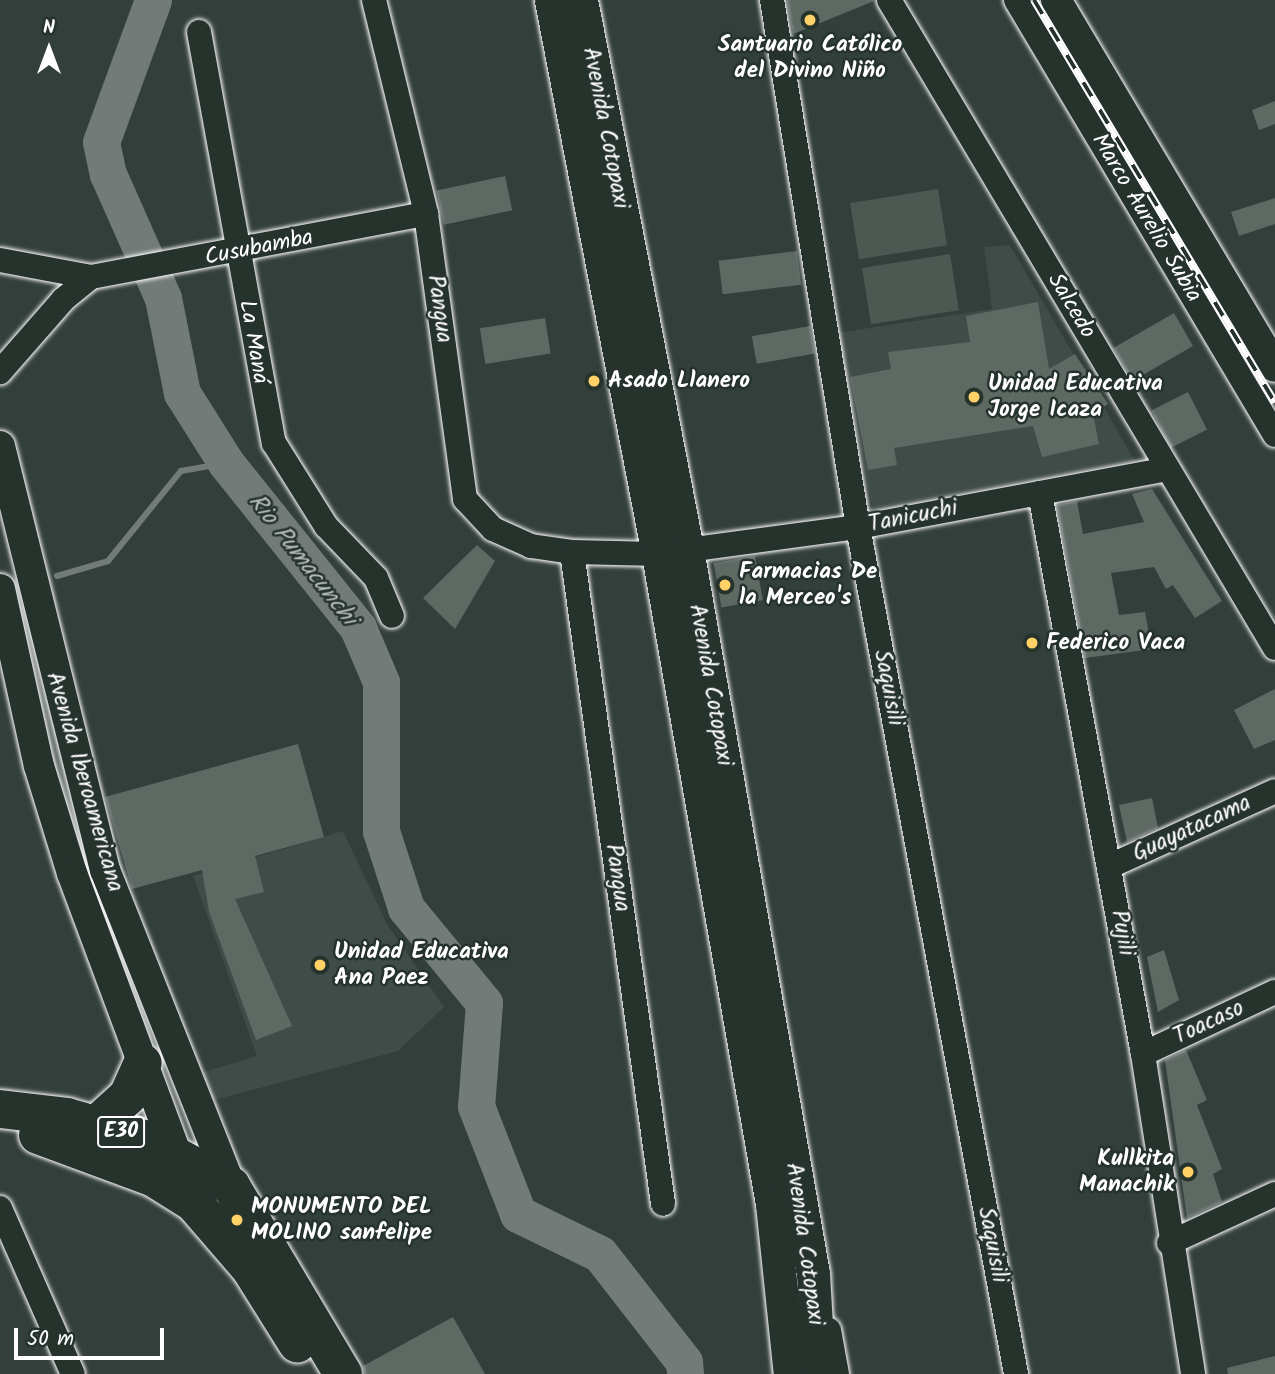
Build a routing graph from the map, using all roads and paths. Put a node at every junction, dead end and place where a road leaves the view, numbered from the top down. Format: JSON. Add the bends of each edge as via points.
{"nodes":[{"id":1,"x":374,"y":0,"type":"edge"},
{"id":2,"x":551,"y":0,"type":"edge"},
{"id":3,"x":580,"y":0,"type":"edge"},
{"id":4,"x":772,"y":0,"type":"edge"},
{"id":5,"x":889,"y":0,"type":"edge"},
{"id":6,"x":1016,"y":0,"type":"edge"},
{"id":7,"x":1056,"y":0,"type":"edge"},
{"id":8,"x":199,"y":32,"type":"dead end"},
{"id":9,"x":426,"y":214,"type":"junction"},
{"id":10,"x":608,"y":216,"type":"junction"},
{"id":11,"x":228,"y":254,"type":"junction"},
{"id":12,"x":0,"y":260,"type":"edge"},
{"id":13,"x":98,"y":276,"type":"junction"},
{"id":14,"x":1265,"y":332,"type":"edge"},
{"id":15,"x":1275,"y":367,"type":"edge"},
{"id":16,"x":0,"y":372,"type":"edge"},
{"id":17,"x":1275,"y":435,"type":"edge"},
{"id":18,"x":0,"y":446,"type":"edge"},
{"id":19,"x":1167,"y":469,"type":"junction"},
{"id":20,"x":1040,"y":493,"type":"junction"},
{"id":21,"x":858,"y":527,"type":"junction"},
{"id":22,"x":672,"y":551,"type":"junction"},
{"id":23,"x":572,"y":552,"type":"junction"},
{"id":24,"x":13,"y":566,"type":"edge"},
{"id":25,"x":0,"y":589,"type":"edge"},
{"id":26,"x":392,"y":616,"type":"dead end"},
{"id":27,"x":1275,"y":648,"type":"edge"},
{"id":28,"x":1275,"y":791,"type":"edge"},
{"id":29,"x":1110,"y":866,"type":"junction"},
{"id":30,"x":1275,"y":992,"type":"edge"},
{"id":31,"x":1143,"y":1054,"type":"junction"},
{"id":32,"x":143,"y":1063,"type":"junction"},
{"id":33,"x":0,"y":1109,"type":"edge"},
{"id":34,"x":97,"y":1124,"type":"junction"},
{"id":35,"x":0,"y":1130,"type":"edge"},
{"id":36,"x":177,"y":1152,"type":"junction"},
{"id":37,"x":231,"y":1186,"type":"junction"},
{"id":38,"x":1275,"y":1194,"type":"edge"},
{"id":39,"x":194,"y":1203,"type":"junction"},
{"id":40,"x":663,"y":1205,"type":"dead end"},
{"id":41,"x":0,"y":1208,"type":"edge"},
{"id":42,"x":252,"y":1240,"type":"dead end"},
{"id":43,"x":1169,"y":1243,"type":"junction"},
{"id":44,"x":813,"y":1275,"type":"junction"},
{"id":45,"x":73,"y":1374,"type":"edge"},
{"id":46,"x":317,"y":1374,"type":"edge"},
{"id":47,"x":332,"y":1374,"type":"edge"},
{"id":48,"x":343,"y":1374,"type":"edge"},
{"id":49,"x":790,"y":1374,"type":"edge"},
{"id":50,"x":819,"y":1374,"type":"edge"},
{"id":51,"x":837,"y":1374,"type":"edge"},
{"id":52,"x":1016,"y":1374,"type":"edge"},
{"id":53,"x":1193,"y":1374,"type":"edge"}],
"edges":[{"from":1,"to":9,"type":"street","name":"Pangua"},
{"from":2,"to":10,"type":"main road","name":"Avenida Cotopaxi"},
{"from":3,"to":10,"type":"main road","name":"Avenida Cotopaxi"},
{"from":4,"to":21,"type":"street","name":"Saquisili"},
{"from":5,"to":19,"type":"street","name":"Salcedo"},
{"from":6,"to":17,"type":"street","name":"Marco Aurelio Subia"},
{"from":7,"to":14,"type":"street","name":"Marco Aurelio Subia"},
{"from":8,"to":11,"type":"street","name":"La Maná"},
{"from":9,"to":11,"type":"street","name":"Cusubamba"},
{"from":9,"to":23,"type":"street","name":"Pangua","via":[[465,499],[493,529],[531,546]]},
{"from":10,"to":22,"type":"main road","name":"Avenida Cotopaxi"},
{"from":11,"to":13,"type":"street","name":"Cusubamba"},
{"from":11,"to":26,"type":"street","name":"La Maná","via":[[274,443],[326,526],[376,578]]},
{"from":12,"to":13,"type":"street","name":"Cusubamba"},
{"from":13,"to":16,"type":"street","name":"Cusubamba","via":[[63,300]]},
{"from":14,"to":15,"type":"street","name":"Marco Aurelio Subia"},
{"from":18,"to":24,"type":"street","name":"Avenida Iberoamericana"},
{"from":19,"to":20,"type":"street","name":"Tanicuchi"},
{"from":19,"to":27,"type":"street","name":"Salcedo"},
{"from":20,"to":21,"type":"street","name":"Tanicuchi"},
{"from":20,"to":29,"type":"street","name":"Pujili"},
{"from":21,"to":22,"type":"street","name":"Tanicuchi"},
{"from":21,"to":52,"type":"street","name":"Saquisili"},
{"from":22,"to":23,"type":"street","name":"Pangua"},
{"from":22,"to":44,"type":"main road","name":"Avenida Cotopaxi"},
{"from":22,"to":49,"type":"main road","name":"Avenida Cotopaxi","via":[[772,1204]]},
{"from":23,"to":40,"type":"street","name":"Pangua"},
{"from":24,"to":37,"type":"street","name":"Avenida Iberoamericana","via":[[105,870]]},
{"from":25,"to":32,"type":"street","name":"Avenida Iberoamericana","via":[[39,766],[72,873]]},
{"from":28,"to":29,"type":"street","name":"Guayatacama"},
{"from":29,"to":31,"type":"street","name":"Pujili"},
{"from":30,"to":31,"type":"street","name":"Toacaso"},
{"from":31,"to":43,"type":"street","name":"Pujili"},
{"from":32,"to":34,"type":"main road","via":[[128,1096]]},
{"from":32,"to":36,"type":"street","name":"Avenida Iberoamericana"},
{"from":33,"to":34,"type":"main road","number":"E30"},
{"from":34,"to":36,"type":"main road","number":"E30"},
{"from":35,"to":39,"type":"main road","number":"E30","via":[[53,1136],[154,1178]]},
{"from":36,"to":37,"type":"main road","number":"E30"},
{"from":36,"to":39,"type":"street","name":"Avenida Iberoamericana"},
{"from":37,"to":48,"type":"main road","number":"E30"},
{"from":38,"to":43,"type":"street"},
{"from":39,"to":46,"type":"main road","number":"E30","via":[[250,1268]]},
{"from":41,"to":45,"type":"street"},
{"from":42,"to":47,"type":"main road"},
{"from":43,"to":53,"type":"street","name":"Pujili"},
{"from":44,"to":50,"type":"main road","name":"Avenida Cotopaxi"},
{"from":44,"to":51,"type":"street"}]}
